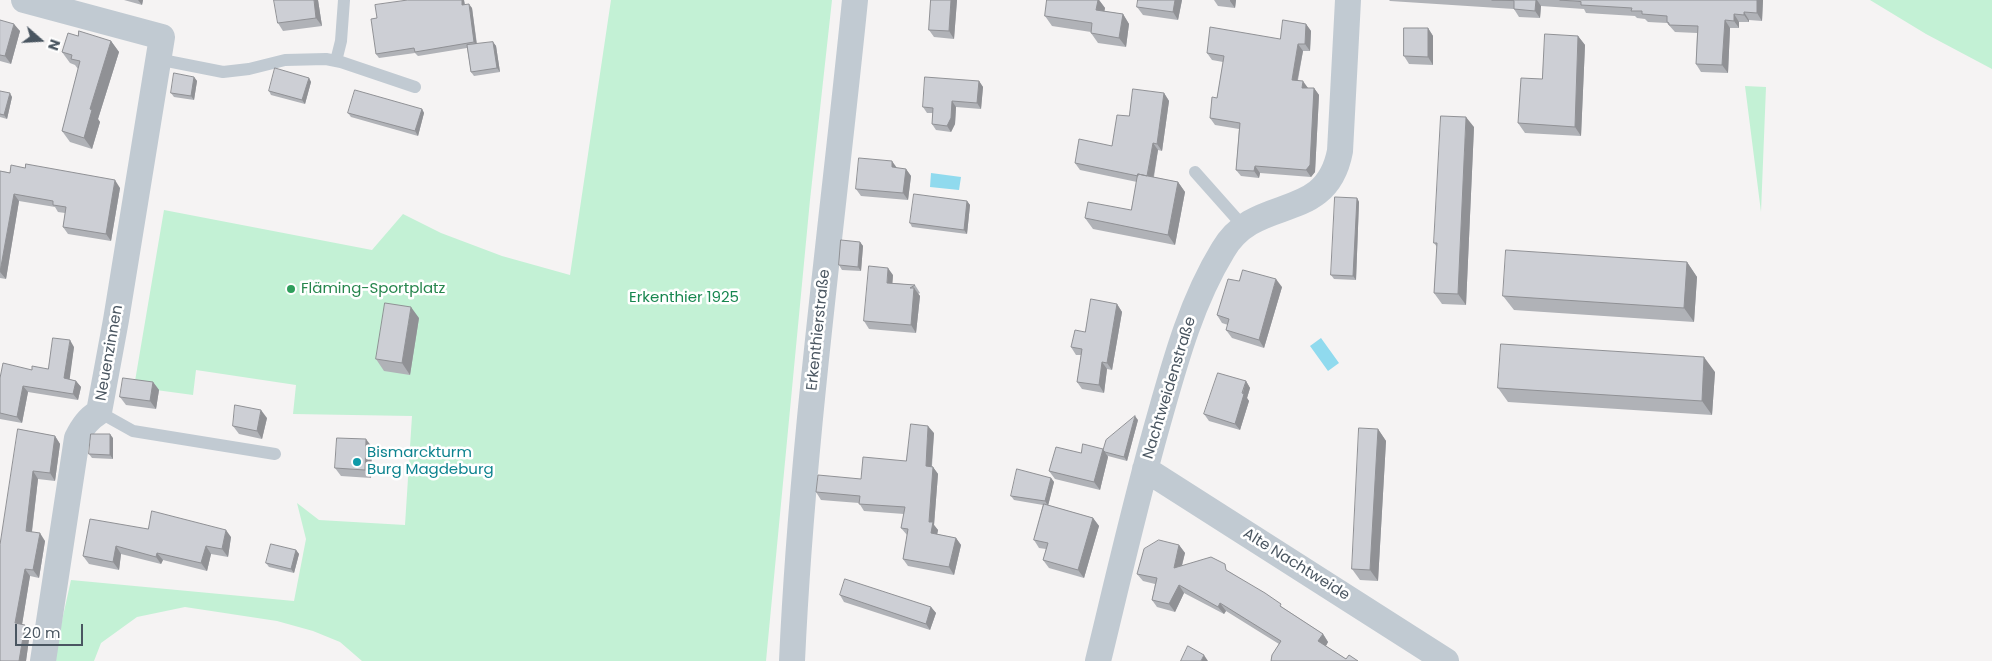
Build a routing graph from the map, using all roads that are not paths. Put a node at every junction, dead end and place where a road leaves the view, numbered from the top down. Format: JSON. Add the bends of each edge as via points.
{"nodes":[{"id":1,"x":24,"y":0,"type":"edge"},
{"id":2,"x":344,"y":0,"type":"edge"},
{"id":3,"x":855,"y":0,"type":"edge"},
{"id":4,"x":1348,"y":0,"type":"edge"},
{"id":5,"x":159,"y":48,"type":"junction"},
{"id":6,"x":336,"y":61,"type":"junction"},
{"id":7,"x":415,"y":87,"type":"dead end"},
{"id":8,"x":1195,"y":172,"type":"dead end"},
{"id":9,"x":1243,"y":226,"type":"junction"},
{"id":10,"x":99,"y":412,"type":"junction"},
{"id":11,"x":274,"y":454,"type":"dead end"},
{"id":12,"x":1145,"y":469,"type":"junction"},
{"id":13,"x":43,"y":661,"type":"edge"},
{"id":14,"x":792,"y":661,"type":"edge"},
{"id":15,"x":1098,"y":661,"type":"edge"},
{"id":16,"x":1446,"y":661,"type":"edge"}],
"edges":[{"from":1,"to":5,"type":"street"},
{"from":2,"to":6,"type":"lane"},
{"from":3,"to":14,"type":"street","name":"Erkenthierstraße","via":[[818,328],[795,587]]},
{"from":4,"to":9,"type":"street","name":"Nachtweidenstraße","via":[[1340,151],[1334,175],[1309,199]]},
{"from":5,"to":6,"type":"lane","via":[[223,72],[285,60]]},
{"from":5,"to":10,"type":"street","name":"Neuenzinnen"},
{"from":6,"to":7,"type":"lane"},
{"from":8,"to":9,"type":"lane"},
{"from":9,"to":12,"type":"street","name":"Nachtweidenstraße","via":[[1223,250],[1195,306],[1182,339]]},
{"from":10,"to":11,"type":"lane","via":[[133,431]]},
{"from":10,"to":13,"type":"street","name":"Neuenzinnen","via":[[83,426],[78,438]]},
{"from":12,"to":15,"type":"street","name":"Nachtweidenstraße"},
{"from":12,"to":16,"type":"street","name":"Alte Nachtweide"}]}
